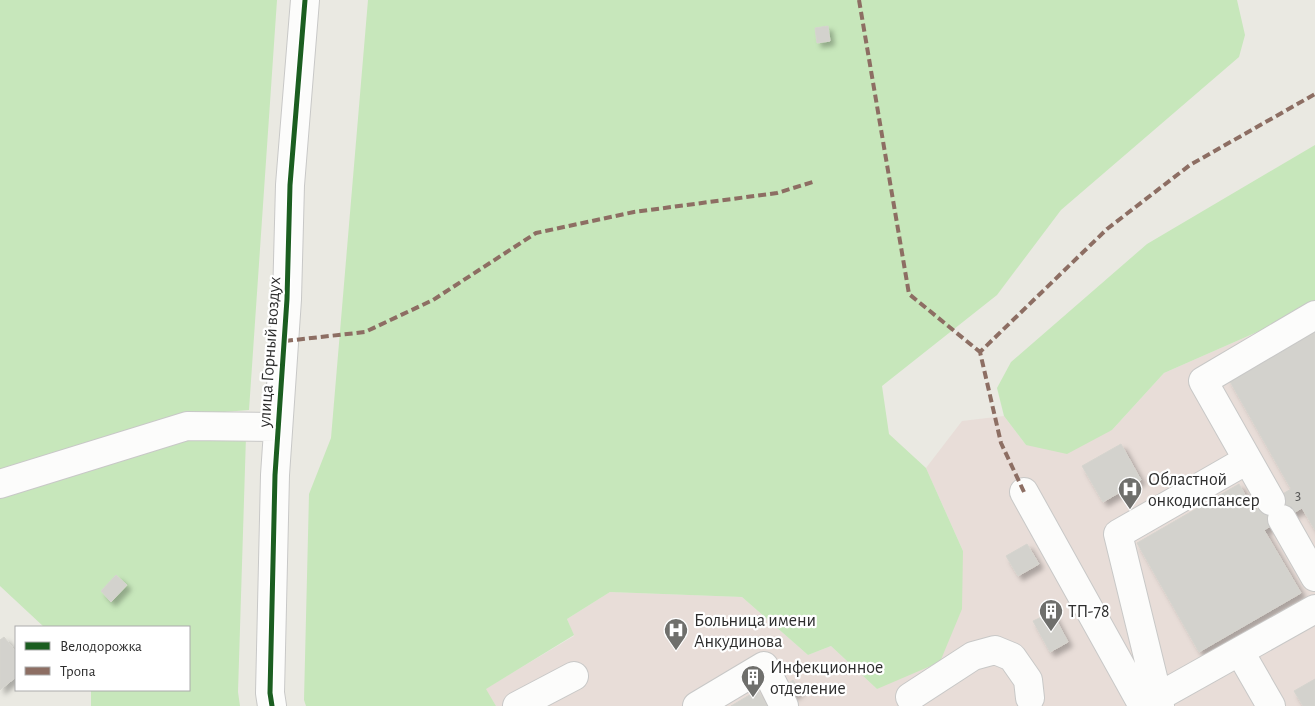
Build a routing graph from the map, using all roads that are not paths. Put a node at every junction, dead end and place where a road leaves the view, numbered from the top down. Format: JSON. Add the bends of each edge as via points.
{"nodes":[{"id":1,"x":305,"y":0,"type":"edge"},
{"id":2,"x":1315,"y":316,"type":"edge"},
{"id":3,"x":278,"y":427,"type":"junction"},
{"id":4,"x":1247,"y":460,"type":"junction"},
{"id":5,"x":0,"y":484,"type":"edge"},
{"id":6,"x":1024,"y":492,"type":"dead end"},
{"id":7,"x":1315,"y":577,"type":"edge"},
{"id":8,"x":1315,"y":609,"type":"edge"},
{"id":9,"x":1240,"y":652,"type":"junction"},
{"id":10,"x":574,"y":676,"type":"dead end"},
{"id":11,"x":1030,"y":698,"type":"dead end"},
{"id":12,"x":906,"y":703,"type":"edge"},
{"id":13,"x":1153,"y":703,"type":"edge"},
{"id":14,"x":272,"y":706,"type":"edge"},
{"id":15,"x":517,"y":706,"type":"edge"},
{"id":16,"x":698,"y":706,"type":"edge"},
{"id":17,"x":784,"y":706,"type":"edge"},
{"id":18,"x":1271,"y":706,"type":"edge"}],
"edges":[{"from":1,"to":3,"type":"street","name":"улица Горный воздух","via":[[290,185],[287,299]]},
{"from":2,"to":4,"type":"street","via":[[1203,380]]},
{"from":3,"to":5,"type":"street","via":[[187,426]]},
{"from":3,"to":14,"type":"street","name":"улица Горный воздух","via":[[272,584]]},
{"from":4,"to":7,"type":"street"},
{"from":4,"to":13,"type":"street","via":[[1118,534]]},
{"from":6,"to":13,"type":"street"},
{"from":8,"to":9,"type":"street"},
{"from":9,"to":13,"type":"street"},
{"from":9,"to":18,"type":"street"},
{"from":10,"to":15,"type":"street"},
{"from":11,"to":12,"type":"street","via":[[1028,680],[1012,657],[995,650],[974,656]]},
{"from":16,"to":17,"type":"street","via":[[764,666]]}]}
